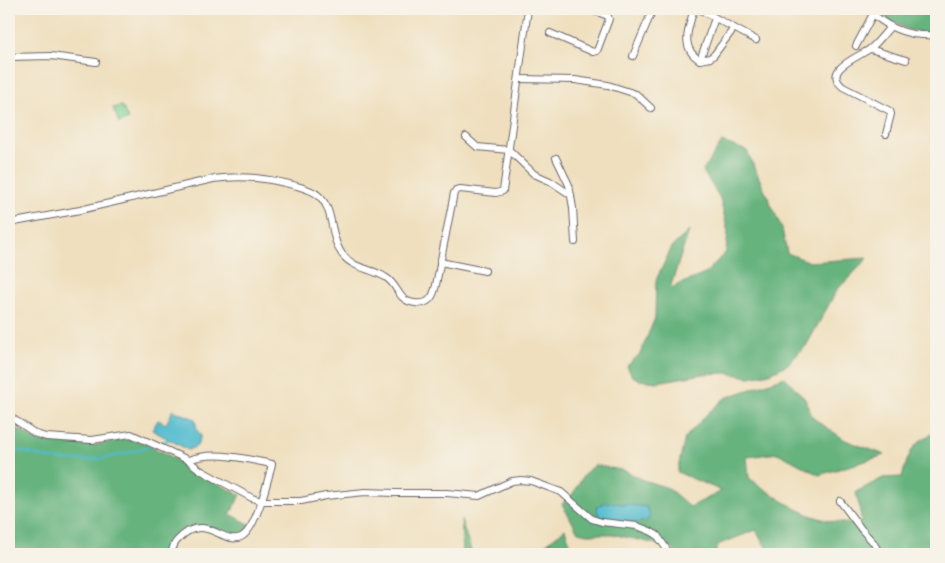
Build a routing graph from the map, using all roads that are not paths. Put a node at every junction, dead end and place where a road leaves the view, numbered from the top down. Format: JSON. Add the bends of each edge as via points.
{"nodes":[{"id":1,"x":528,"y":9,"type":"edge"},
{"id":2,"x":589,"y":9,"type":"edge"},
{"id":3,"x":653,"y":9,"type":"edge"},
{"id":4,"x":694,"y":9,"type":"edge"},
{"id":5,"x":699,"y":9,"type":"edge"},
{"id":6,"x":871,"y":11,"type":"edge"},
{"id":7,"x":715,"y":18,"type":"junction"},
{"id":8,"x":890,"y":26,"type":"junction"},
{"id":9,"x":734,"y":28,"type":"junction"},
{"id":10,"x":550,"y":33,"type":"dead end"},
{"id":11,"x":936,"y":35,"type":"edge"},
{"id":12,"x":756,"y":40,"type":"dead end"},
{"id":13,"x":856,"y":46,"type":"dead end"},
{"id":14,"x":870,"y":49,"type":"junction"},
{"id":15,"x":633,"y":56,"type":"dead end"},
{"id":16,"x":9,"y":58,"type":"edge"},
{"id":17,"x":700,"y":60,"type":"junction"},
{"id":18,"x":906,"y":60,"type":"dead end"},
{"id":19,"x":96,"y":62,"type":"dead end"},
{"id":20,"x":519,"y":80,"type":"junction"},
{"id":21,"x":651,"y":108,"type":"dead end"},
{"id":22,"x":886,"y":134,"type":"dead end"},
{"id":23,"x":466,"y":137,"type":"dead end"},
{"id":24,"x":509,"y":150,"type":"junction"},
{"id":25,"x":556,"y":158,"type":"dead end"},
{"id":26,"x":571,"y":195,"type":"junction"},
{"id":27,"x":9,"y":223,"type":"edge"},
{"id":28,"x":575,"y":242,"type":"dead end"},
{"id":29,"x":440,"y":262,"type":"junction"},
{"id":30,"x":485,"y":271,"type":"dead end"},
{"id":31,"x":9,"y":417,"type":"edge"},
{"id":32,"x":188,"y":460,"type":"junction"},
{"id":33,"x":262,"y":501,"type":"junction"},
{"id":34,"x":840,"y":501,"type":"dead end"},
{"id":35,"x":172,"y":554,"type":"edge"},
{"id":36,"x":670,"y":554,"type":"edge"},
{"id":37,"x":880,"y":554,"type":"edge"}],
"edges":[{"from":1,"to":20,"type":"street"},
{"from":2,"to":10,"type":"street","via":[[609,19],[597,51]]},
{"from":3,"to":15,"type":"street"},
{"from":4,"to":17,"type":"street","via":[[687,46]]},
{"from":5,"to":7,"type":"street"},
{"from":6,"to":8,"type":"street"},
{"from":6,"to":13,"type":"street"},
{"from":7,"to":9,"type":"street"},
{"from":7,"to":17,"type":"street"},
{"from":8,"to":11,"type":"street","via":[[908,34]]},
{"from":8,"to":14,"type":"street"},
{"from":9,"to":12,"type":"street"},
{"from":9,"to":17,"type":"street","via":[[714,55]]},
{"from":14,"to":18,"type":"street"},
{"from":14,"to":22,"type":"street","via":[[841,67],[836,78],[844,87],[890,111]]},
{"from":16,"to":19,"type":"street","via":[[52,56]]},
{"from":20,"to":21,"type":"street","via":[[575,80],[608,85],[636,94]]},
{"from":20,"to":24,"type":"street"},
{"from":23,"to":24,"type":"street","via":[[477,146]]},
{"from":24,"to":26,"type":"street","via":[[534,174]]},
{"from":24,"to":29,"type":"street","via":[[503,191],[460,189],[454,193]]},
{"from":25,"to":26,"type":"street"},
{"from":26,"to":28,"type":"street"},
{"from":27,"to":29,"type":"street","via":[[213,179],[256,177],[317,194],[326,203],[341,254],[360,268],[386,278],[409,302],[430,299]]},
{"from":29,"to":30,"type":"street"},
{"from":31,"to":32,"type":"street","via":[[46,437],[92,440],[131,434]]},
{"from":32,"to":33,"type":"street","via":[[200,470]]},
{"from":32,"to":33,"type":"street","via":[[201,455],[218,455],[272,464]]},
{"from":33,"to":35,"type":"street","via":[[241,537],[234,539],[207,528],[198,528],[177,540]]},
{"from":33,"to":36,"type":"street","via":[[301,501],[365,492],[479,496],[512,481],[531,480],[561,492],[592,519],[650,531],[657,535]]},
{"from":34,"to":37,"type":"street"}]}
